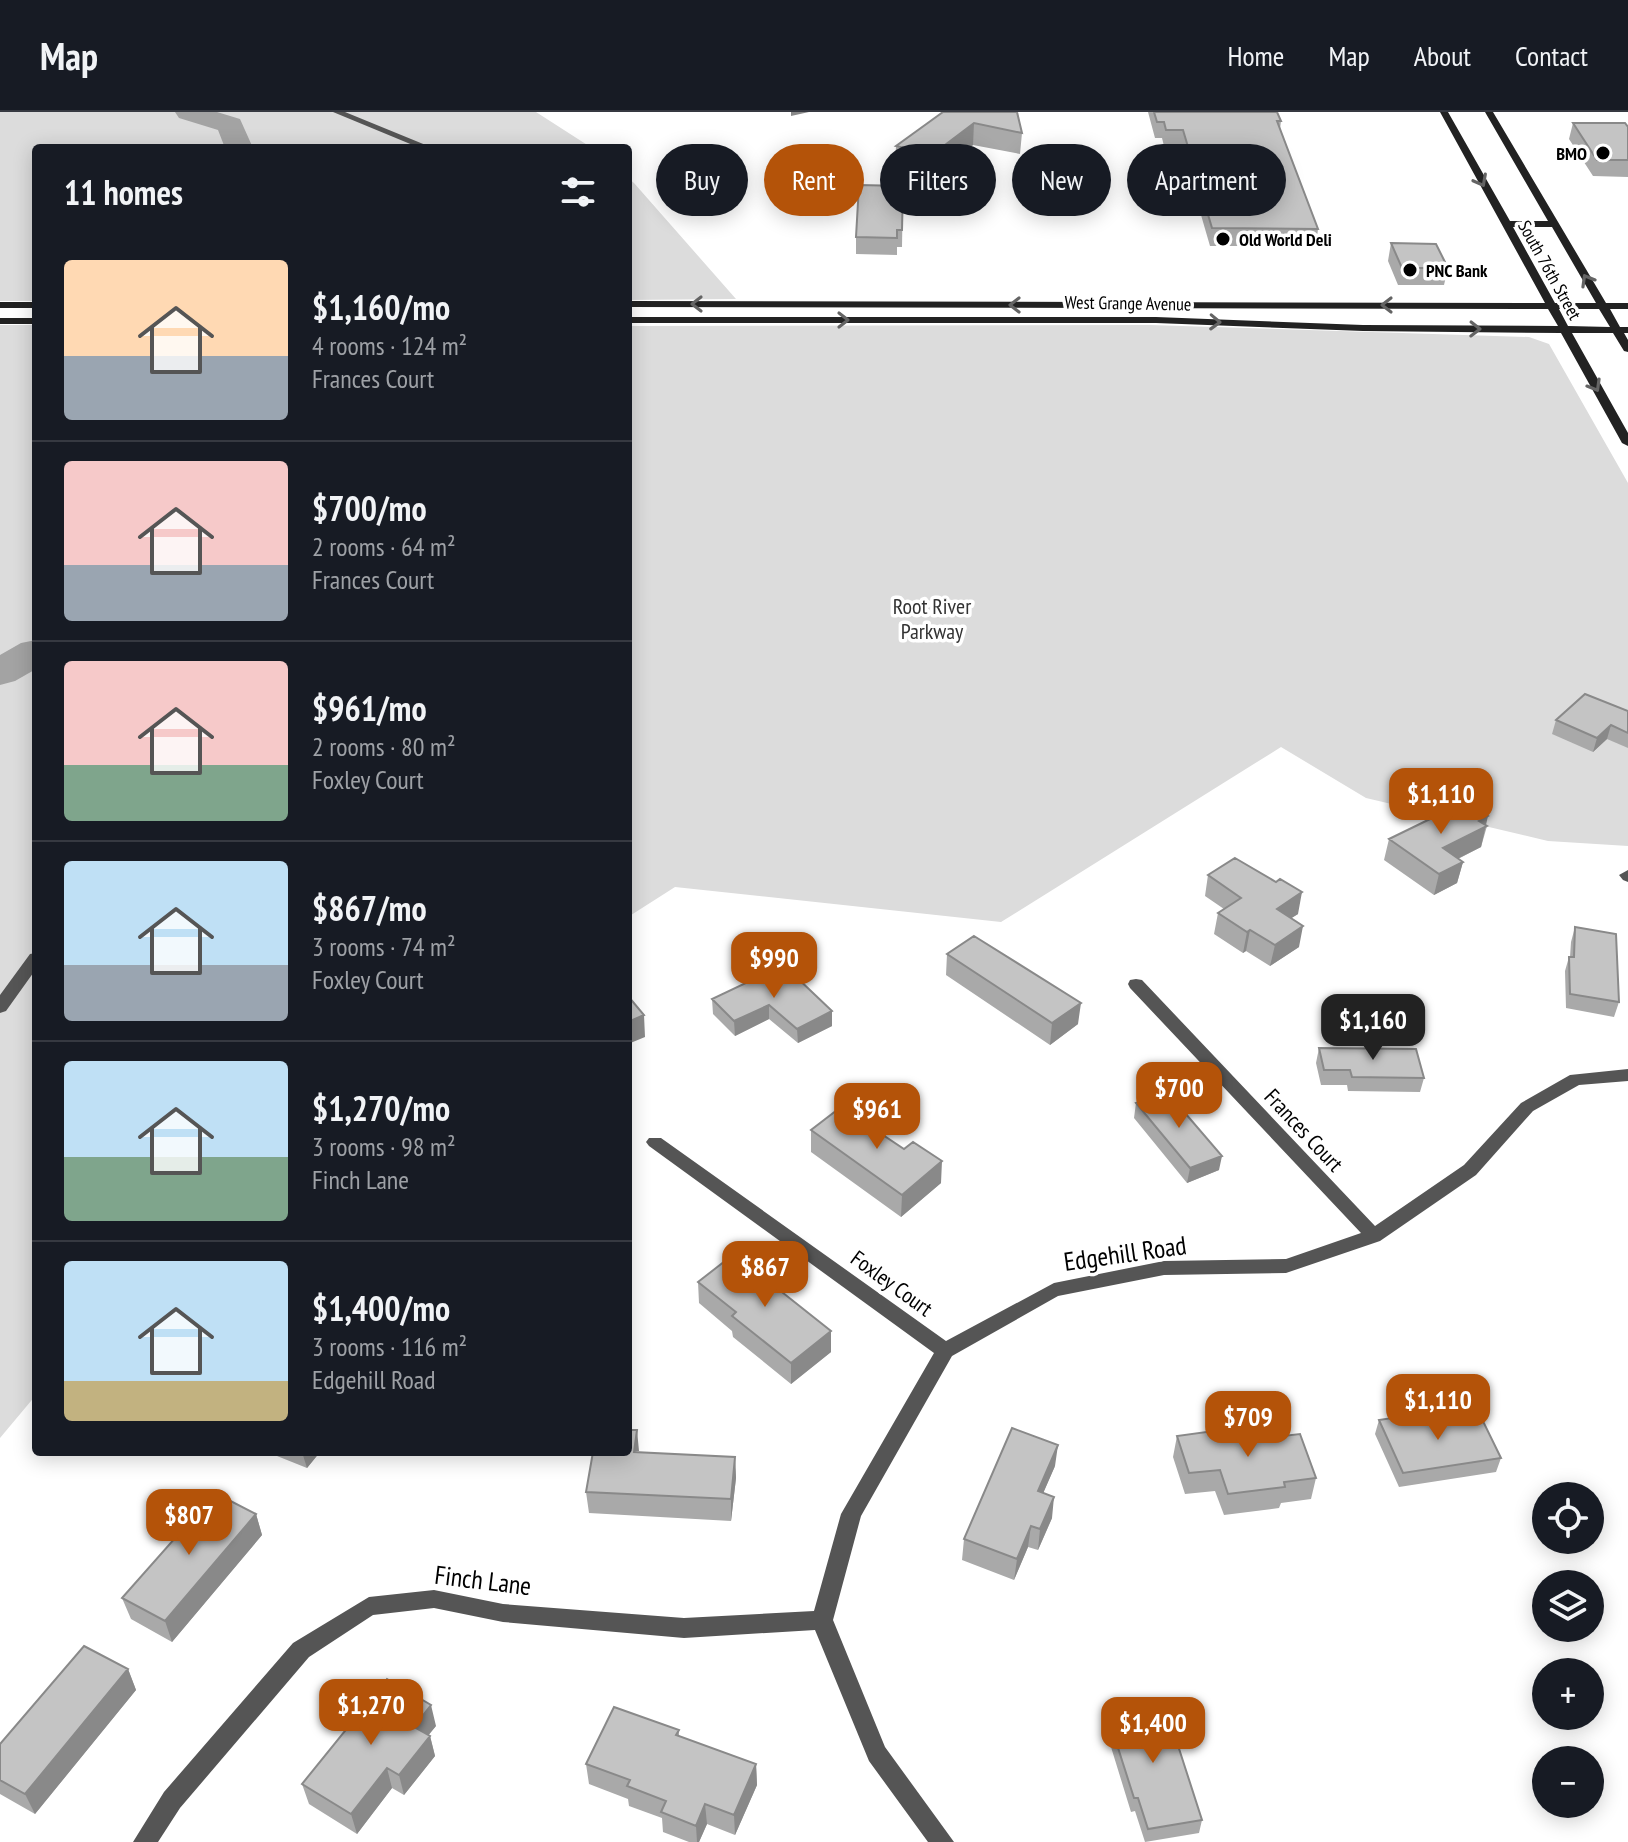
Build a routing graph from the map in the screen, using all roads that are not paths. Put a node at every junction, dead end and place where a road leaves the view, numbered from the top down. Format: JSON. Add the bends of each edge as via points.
{"nodes":[{"id":1,"x":337,"y":112,"type":"edge"},
{"id":2,"x":1444,"y":112,"type":"edge"},
{"id":3,"x":1489,"y":112,"type":"edge"},
{"id":4,"x":418,"y":144,"type":"edge"},
{"id":5,"x":1504,"y":224,"type":"junction"},
{"id":6,"x":1555,"y":224,"type":"junction"},
{"id":7,"x":632,"y":304,"type":"edge"},
{"id":8,"x":0,"y":305,"type":"edge"},
{"id":9,"x":32,"y":305,"type":"edge"},
{"id":10,"x":1549,"y":305,"type":"junction"},
{"id":11,"x":1353,"y":306,"type":"junction"},
{"id":12,"x":1602,"y":306,"type":"junction"},
{"id":13,"x":1628,"y":306,"type":"edge"},
{"id":14,"x":632,"y":320,"type":"edge"},
{"id":15,"x":0,"y":321,"type":"edge"},
{"id":16,"x":32,"y":321,"type":"edge"},
{"id":17,"x":1363,"y":328,"type":"junction"},
{"id":18,"x":1562,"y":330,"type":"junction"},
{"id":19,"x":1623,"y":330,"type":"edge"},
{"id":20,"x":1628,"y":349,"type":"edge"},
{"id":21,"x":1610,"y":413,"type":"junction"},
{"id":22,"x":1628,"y":413,"type":"edge"},
{"id":23,"x":1628,"y":443,"type":"edge"},
{"id":24,"x":32,"y":963,"type":"edge"},
{"id":25,"x":1136,"y":984,"type":"dead end"},
{"id":26,"x":0,"y":1007,"type":"edge"},
{"id":27,"x":1628,"y":1075,"type":"edge"},
{"id":28,"x":655,"y":1142,"type":"dead end"},
{"id":29,"x":1374,"y":1236,"type":"junction"},
{"id":30,"x":945,"y":1351,"type":"junction"},
{"id":31,"x":822,"y":1620,"type":"junction"},
{"id":32,"x":145,"y":1842,"type":"edge"},
{"id":33,"x":942,"y":1842,"type":"edge"}],
"edges":[{"from":1,"to":4,"type":"street"},
{"from":2,"to":5,"type":"street","name":"South 76th Street","one_way":true},
{"from":3,"to":6,"type":"street","name":"South 76th Street"},
{"from":5,"to":6,"type":"street"},
{"from":5,"to":10,"type":"street","name":"South 76th Street"},
{"from":12,"to":6,"type":"street","name":"South 76th Street","one_way":true},
{"from":11,"to":7,"type":"street","name":"West Grange Avenue","one_way":true},
{"from":8,"to":9,"type":"street"},
{"from":10,"to":11,"type":"street","name":"West Grange Avenue","one_way":true},
{"from":10,"to":12,"type":"street","name":"West Grange Avenue"},
{"from":10,"to":18,"type":"street","name":"South 76th Street"},
{"from":11,"to":17,"type":"street"},
{"from":12,"to":13,"type":"street","name":"West Grange Avenue"},
{"from":12,"to":19,"type":"street","name":"South 76th Street"},
{"from":14,"to":17,"type":"street","name":"West Grange Avenue","one_way":true,"via":[[1156,320]]},
{"from":15,"to":16,"type":"street"},
{"from":17,"to":18,"type":"street","name":"West Grange Avenue","one_way":true},
{"from":18,"to":19,"type":"street","name":"West Grange Avenue"},
{"from":18,"to":21,"type":"street","name":"South 76th Street","one_way":true},
{"from":19,"to":20,"type":"street","name":"South 76th Street"},
{"from":21,"to":22,"type":"street"},
{"from":21,"to":23,"type":"street","name":"South 76th Street"},
{"from":24,"to":26,"type":"street"},
{"from":25,"to":29,"type":"street","name":"Frances Court"},
{"from":27,"to":29,"type":"street","name":"Edgehill Road","via":[[1576,1079],[1527,1107],[1470,1170]]},
{"from":28,"to":30,"type":"street","name":"Foxley Court"},
{"from":29,"to":30,"type":"street","name":"Edgehill Road","via":[[1286,1266],[1164,1268],[1054,1290]]},
{"from":30,"to":31,"type":"street","via":[[851,1514]]},
{"from":31,"to":32,"type":"street","name":"Finch Lane","via":[[684,1628],[503,1613],[434,1599],[369,1606],[301,1650],[172,1800]]},
{"from":31,"to":33,"type":"street","via":[[877,1754]]}]}
